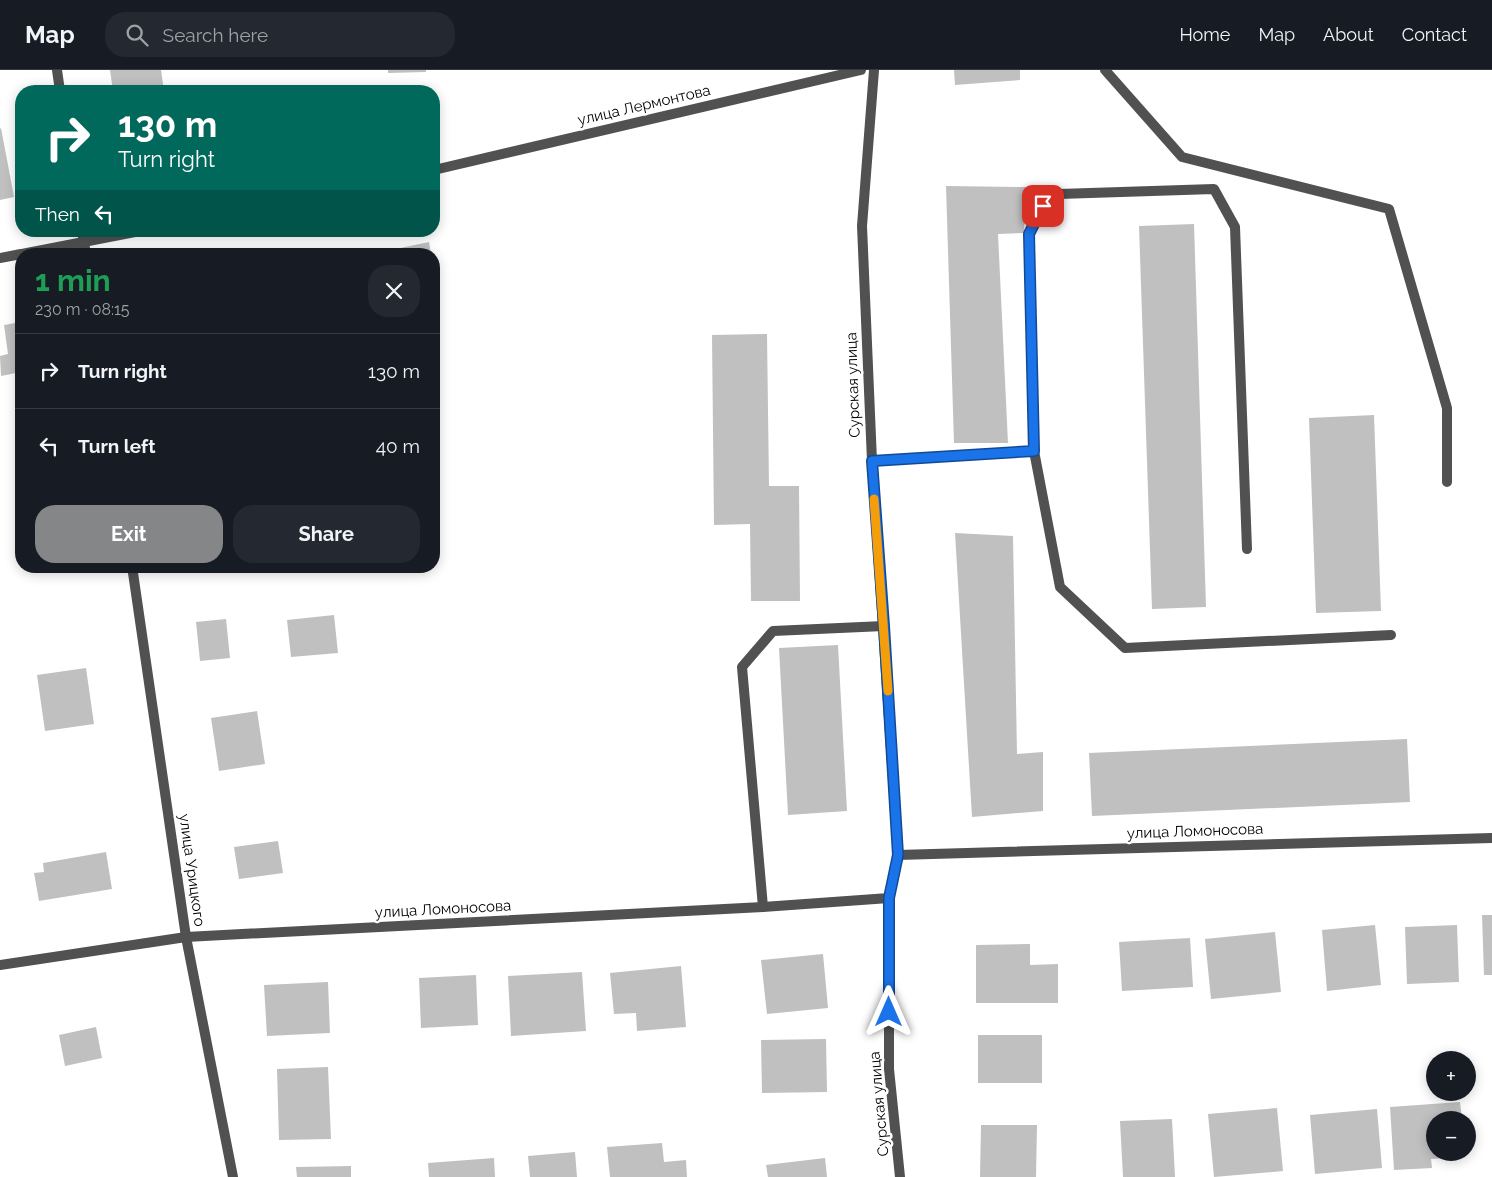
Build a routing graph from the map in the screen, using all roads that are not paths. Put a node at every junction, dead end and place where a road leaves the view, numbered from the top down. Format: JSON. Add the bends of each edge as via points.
{"nodes":[{"id":1,"x":56,"y":70,"type":"edge"},
{"id":2,"x":861,"y":70,"type":"edge"},
{"id":3,"x":874,"y":70,"type":"edge"},
{"id":4,"x":1105,"y":70,"type":"edge"},
{"id":5,"x":59,"y":85,"type":"edge"},
{"id":6,"x":440,"y":169,"type":"edge"},
{"id":7,"x":121,"y":237,"type":"edge"},
{"id":8,"x":85,"y":248,"type":"edge"},
{"id":9,"x":15,"y":255,"type":"edge"},
{"id":10,"x":0,"y":258,"type":"edge"},
{"id":11,"x":1034,"y":451,"type":"junction"},
{"id":12,"x":872,"y":461,"type":"junction"},
{"id":13,"x":1447,"y":482,"type":"dead end"},
{"id":14,"x":1247,"y":549,"type":"dead end"},
{"id":15,"x":133,"y":573,"type":"edge"},
{"id":16,"x":884,"y":626,"type":"junction"},
{"id":17,"x":1391,"y":635,"type":"dead end"},
{"id":18,"x":1492,"y":838,"type":"edge"},
{"id":19,"x":898,"y":855,"type":"junction"},
{"id":20,"x":889,"y":898,"type":"junction"},
{"id":21,"x":763,"y":907,"type":"junction"},
{"id":22,"x":186,"y":937,"type":"junction"},
{"id":23,"x":0,"y":965,"type":"edge"},
{"id":24,"x":233,"y":1177,"type":"edge"},
{"id":25,"x":900,"y":1177,"type":"edge"}],
"edges":[{"from":1,"to":5,"type":"street"},
{"from":2,"to":6,"type":"street","name":"улица Лермонтова"},
{"from":3,"to":12,"type":"street","name":"Сурская улица","via":[[862,226]]},
{"from":4,"to":13,"type":"street","via":[[1182,157],[1390,209],[1447,408]]},
{"from":7,"to":8,"type":"street"},
{"from":9,"to":10,"type":"street"},
{"from":11,"to":12,"type":"street"},
{"from":11,"to":14,"type":"street","via":[[1029,234],[1043,206],[1059,194],[1214,189],[1235,227]]},
{"from":11,"to":17,"type":"street","via":[[1060,587],[1125,648]]},
{"from":12,"to":16,"type":"street","name":"Сурская улица"},
{"from":15,"to":22,"type":"street","name":"улица Урицкого"},
{"from":16,"to":19,"type":"street","name":"Сурская улица"},
{"from":16,"to":21,"type":"street","via":[[773,632],[742,667]]},
{"from":18,"to":19,"type":"street","name":"улица Ломоносова"},
{"from":19,"to":20,"type":"street","name":"Сурская улица"},
{"from":20,"to":21,"type":"street","name":"улица Ломоносова"},
{"from":20,"to":25,"type":"street","name":"Сурская улица","via":[[889,1069]]},
{"from":21,"to":22,"type":"street","name":"улица Ломоносова"},
{"from":22,"to":23,"type":"street","name":"улица Ломоносова"},
{"from":22,"to":24,"type":"street","name":"улица Урицкого"}]}
